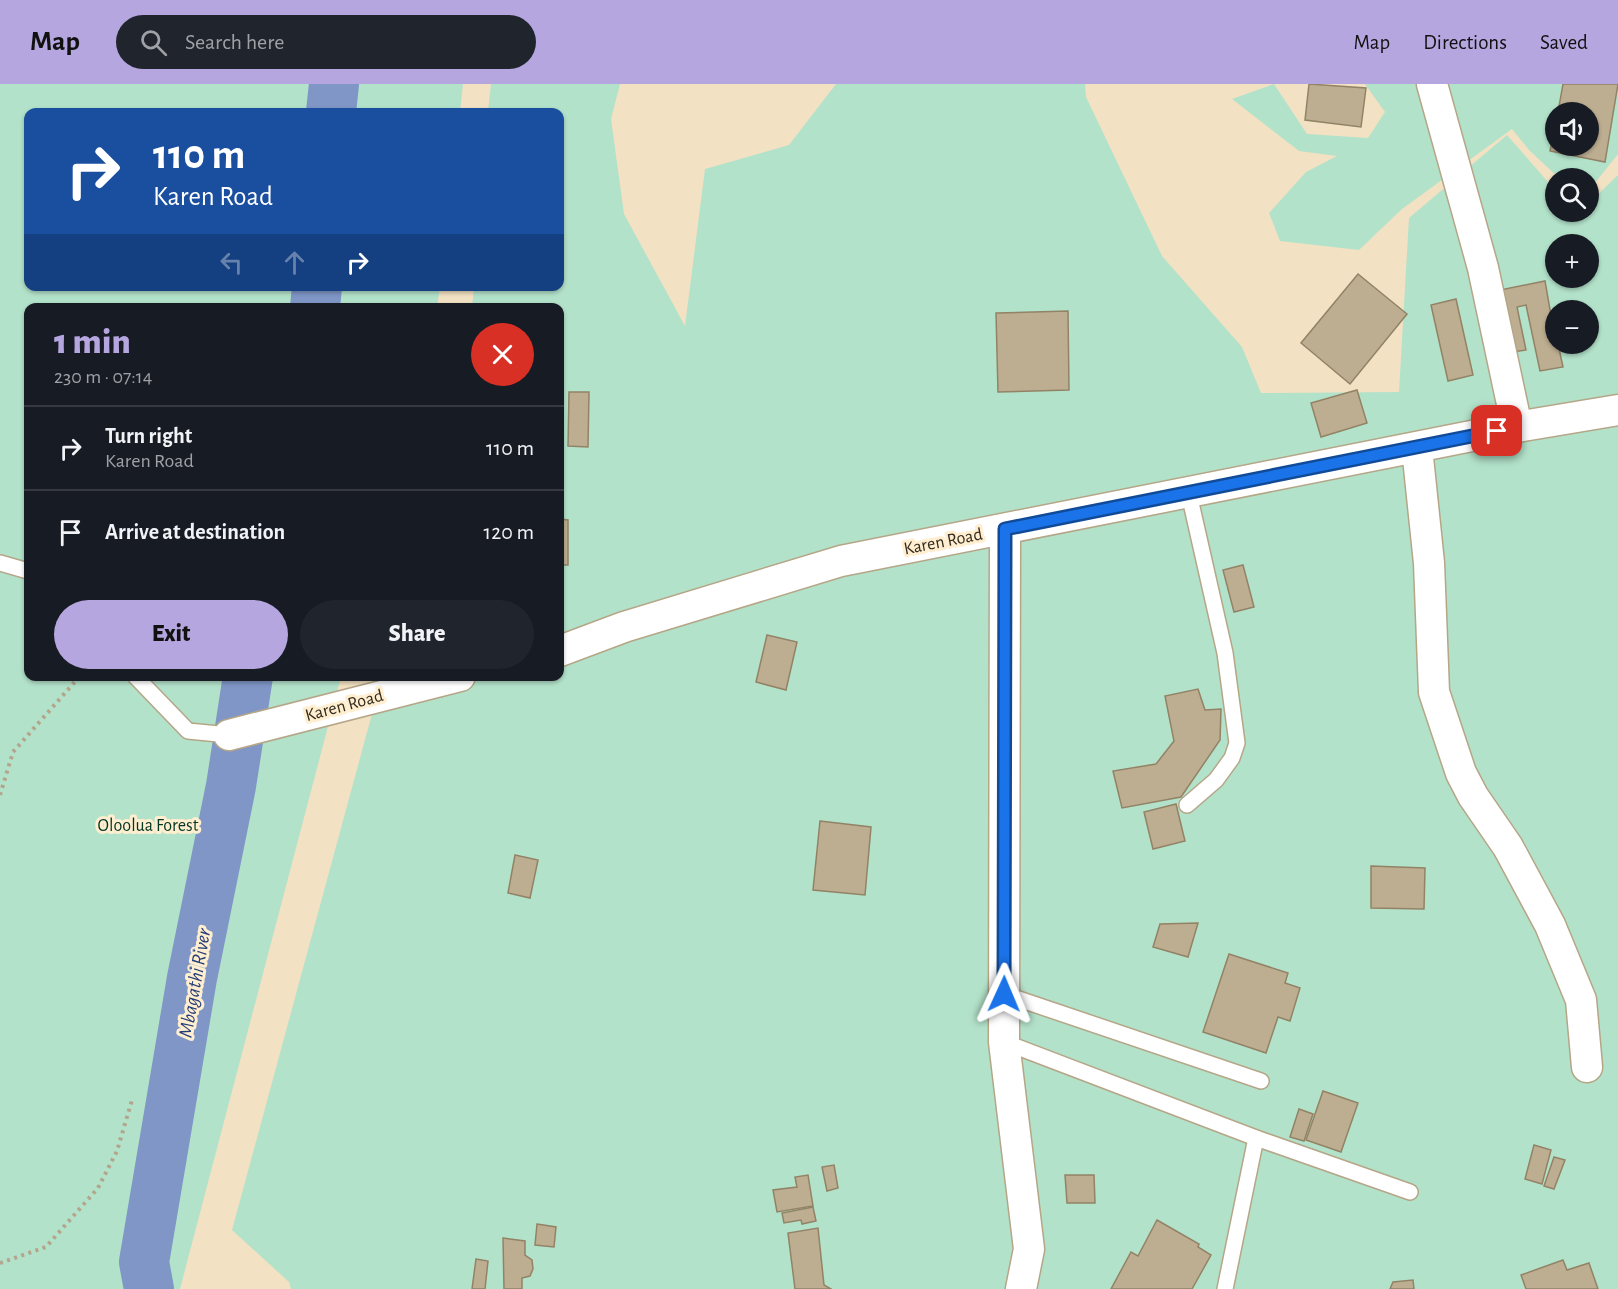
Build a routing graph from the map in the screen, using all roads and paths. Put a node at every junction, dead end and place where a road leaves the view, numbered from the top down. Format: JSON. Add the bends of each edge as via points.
{"nodes":[{"id":1,"x":1432,"y":84,"type":"edge"},
{"id":2,"x":1618,"y":410,"type":"edge"},
{"id":3,"x":1517,"y":427,"type":"junction"},
{"id":4,"x":1417,"y":448,"type":"junction"},
{"id":5,"x":1189,"y":494,"type":"junction"},
{"id":6,"x":1005,"y":529,"type":"junction"},
{"id":7,"x":0,"y":563,"type":"edge"},
{"id":8,"x":24,"y":570,"type":"edge"},
{"id":9,"x":564,"y":650,"type":"edge"},
{"id":10,"x":76,"y":681,"type":"edge"},
{"id":11,"x":140,"y":681,"type":"edge"},
{"id":12,"x":437,"y":681,"type":"edge"},
{"id":13,"x":244,"y":732,"type":"joint"},
{"id":14,"x":0,"y":795,"type":"edge"},
{"id":15,"x":1187,"y":805,"type":"dead end"},
{"id":16,"x":1004,"y":994,"type":"junction"},
{"id":17,"x":1004,"y":1042,"type":"junction"},
{"id":18,"x":1587,"y":1067,"type":"dead end"},
{"id":19,"x":1261,"y":1081,"type":"dead end"},
{"id":20,"x":132,"y":1100,"type":"dead end"},
{"id":21,"x":1256,"y":1138,"type":"junction"},
{"id":22,"x":1410,"y":1192,"type":"dead end"},
{"id":23,"x":0,"y":1263,"type":"edge"},
{"id":24,"x":1021,"y":1289,"type":"edge"},
{"id":25,"x":1225,"y":1289,"type":"edge"}],
"edges":[{"from":1,"to":3,"type":"street","via":[[1483,268]]},
{"from":2,"to":3,"type":"street","name":"Karen Road"},
{"from":3,"to":4,"type":"street","name":"Karen Road"},
{"from":4,"to":5,"type":"street","name":"Karen Road"},
{"from":4,"to":18,"type":"street","via":[[1429,563],[1434,692],[1461,773],[1508,847],[1550,925],[1581,1000]]},
{"from":5,"to":6,"type":"street","name":"Karen Road"},
{"from":5,"to":15,"type":"lane","via":[[1225,652],[1237,743],[1232,758],[1216,780]]},
{"from":6,"to":9,"type":"street","name":"Karen Road","via":[[842,561],[624,627]]},
{"from":6,"to":16,"type":"street"},
{"from":7,"to":8,"type":"lane"},
{"from":10,"to":14,"type":"path","via":[[13,752]]},
{"from":11,"to":13,"type":"lane","via":[[188,731]]},
{"from":12,"to":13,"type":"street","name":"Karen Road"},
{"from":16,"to":17,"type":"street"},
{"from":16,"to":19,"type":"lane"},
{"from":17,"to":21,"type":"lane"},
{"from":17,"to":24,"type":"street","via":[[1029,1249]]},
{"from":20,"to":23,"type":"path","via":[[117,1151],[98,1188],[46,1247]]},
{"from":21,"to":22,"type":"lane"},
{"from":21,"to":25,"type":"lane"}]}
